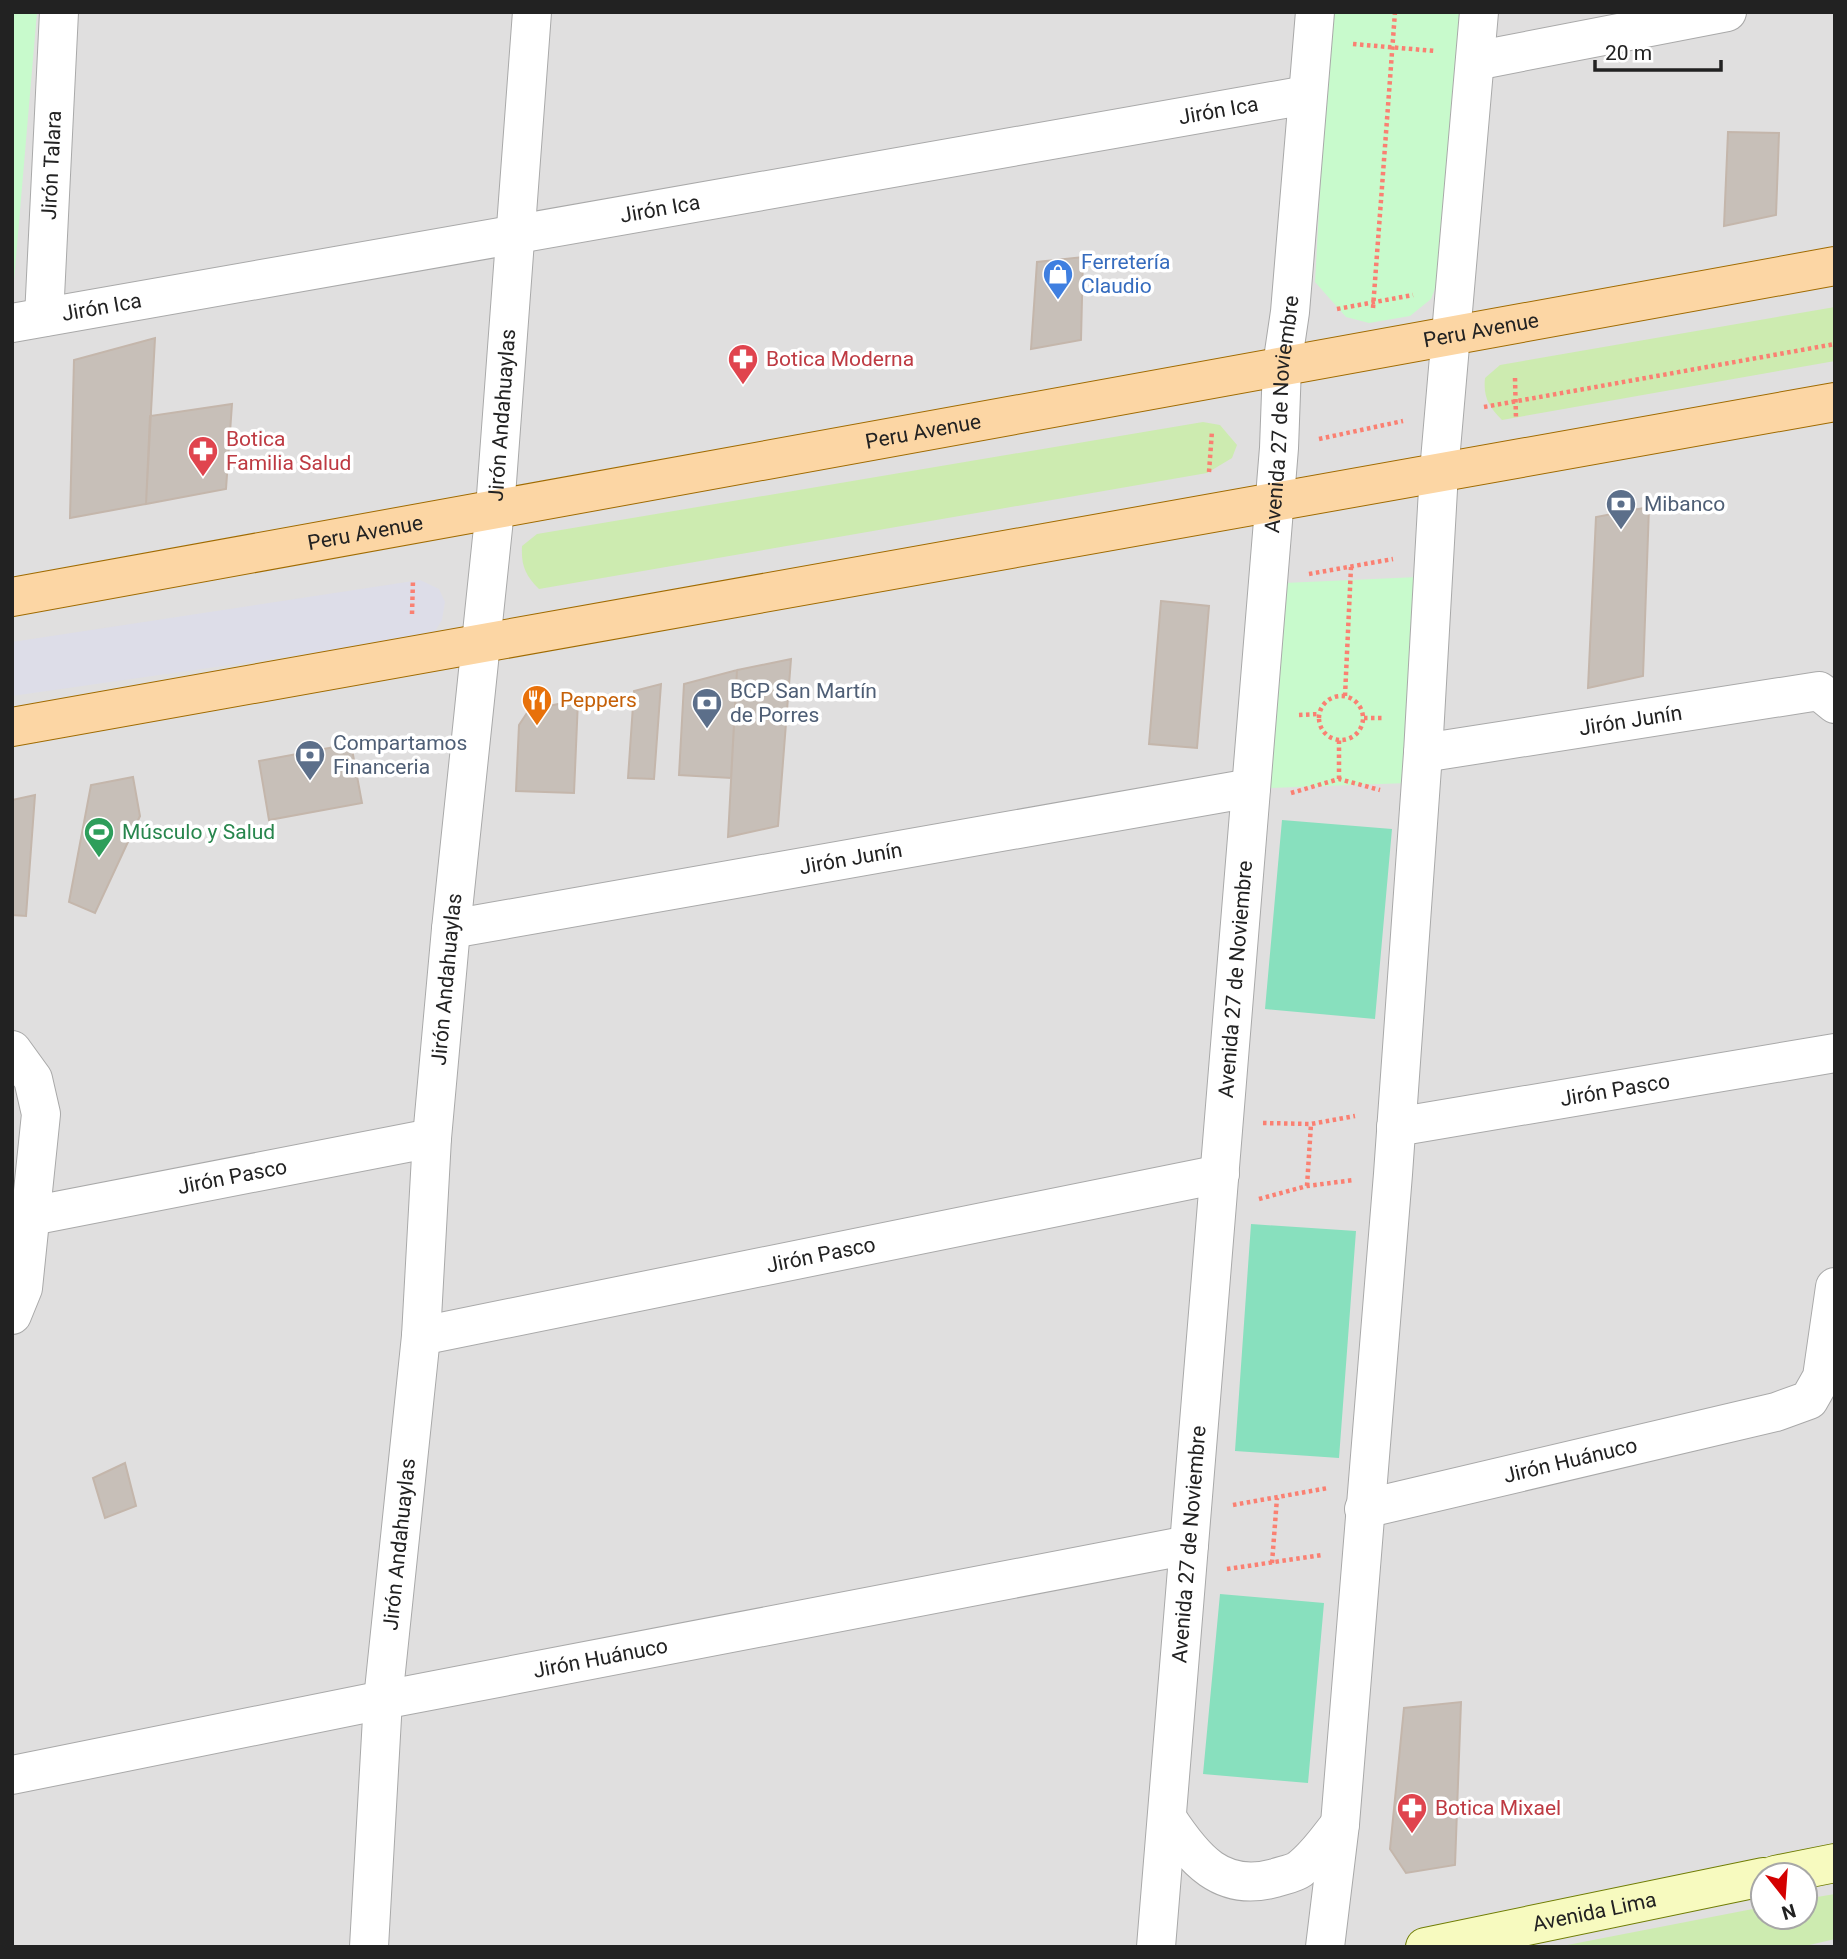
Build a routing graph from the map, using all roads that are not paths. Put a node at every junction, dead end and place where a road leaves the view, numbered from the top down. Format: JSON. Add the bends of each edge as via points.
{"nodes":[{"id":1,"x":59,"y":12,"type":"edge"},
{"id":2,"x":532,"y":12,"type":"edge"},
{"id":3,"x":1315,"y":12,"type":"edge"},
{"id":4,"x":1479,"y":12,"type":"edge"},
{"id":5,"x":1727,"y":12,"type":"edge"},
{"id":6,"x":1460,"y":57,"type":"junction"},
{"id":7,"x":1307,"y":95,"type":"junction"},
{"id":8,"x":516,"y":234,"type":"junction"},
{"id":9,"x":1835,"y":266,"type":"edge"},
{"id":10,"x":28,"y":320,"type":"edge"},
{"id":11,"x":1452,"y":335,"type":"junction"},
{"id":12,"x":1282,"y":366,"type":"junction"},
{"id":13,"x":1835,"y":402,"type":"edge"},
{"id":14,"x":1439,"y":472,"type":"junction"},
{"id":15,"x":1272,"y":502,"type":"junction"},
{"id":16,"x":495,"y":509,"type":"junction"},
{"id":17,"x":12,"y":597,"type":"edge"},
{"id":18,"x":481,"y":643,"type":"junction"},
{"id":19,"x":1835,"y":704,"type":"edge"},
{"id":20,"x":12,"y":727,"type":"edge"},
{"id":21,"x":1423,"y":753,"type":"junction"},
{"id":22,"x":1250,"y":796,"type":"junction"},
{"id":23,"x":452,"y":929,"type":"junction"},
{"id":24,"x":12,"y":1050,"type":"edge"},
{"id":25,"x":1835,"y":1053,"type":"edge"},
{"id":26,"x":1397,"y":1117,"type":"junction"},
{"id":27,"x":432,"y":1138,"type":"junction"},
{"id":28,"x":1218,"y":1192,"type":"junction"},
{"id":29,"x":31,"y":1216,"type":"junction"},
{"id":30,"x":1835,"y":1287,"type":"edge"},
{"id":31,"x":12,"y":1315,"type":"edge"},
{"id":32,"x":421,"y":1336,"type":"junction"},
{"id":33,"x":1366,"y":1495,"type":"junction"},
{"id":34,"x":1189,"y":1544,"type":"junction"},
{"id":35,"x":383,"y":1700,"type":"junction"},
{"id":36,"x":12,"y":1775,"type":"edge"},
{"id":37,"x":1167,"y":1818,"type":"junction"},
{"id":38,"x":1340,"y":1824,"type":"junction"},
{"id":39,"x":1749,"y":1880,"type":"edge"},
{"id":40,"x":369,"y":1947,"type":"edge"},
{"id":41,"x":1156,"y":1947,"type":"edge"},
{"id":42,"x":1325,"y":1947,"type":"edge"},
{"id":43,"x":1425,"y":1947,"type":"edge"}],
"edges":[{"from":1,"to":10,"type":"street","name":"Jirón Talara"},
{"from":2,"to":8,"type":"street","name":"Jirón Andahuaylas"},
{"from":3,"to":7,"type":"street","name":"Avenida 27 de Noviembre"},
{"from":4,"to":6,"type":"street"},
{"from":5,"to":6,"type":"street"},
{"from":6,"to":11,"type":"street"},
{"from":7,"to":8,"type":"street","name":"Jirón Ica"},
{"from":7,"to":12,"type":"street","name":"Avenida 27 de Noviembre"},
{"from":8,"to":10,"type":"street","name":"Jirón Ica"},
{"from":8,"to":16,"type":"street","name":"Jirón Andahuaylas"},
{"from":9,"to":11,"type":"main road","name":"Peru Avenue"},
{"from":11,"to":12,"type":"main road","name":"Peru Avenue"},
{"from":11,"to":14,"type":"street"},
{"from":12,"to":15,"type":"street","name":"Avenida 27 de Noviembre"},
{"from":12,"to":16,"type":"main road","name":"Peru Avenue"},
{"from":13,"to":14,"type":"main road"},
{"from":14,"to":15,"type":"main road"},
{"from":14,"to":21,"type":"street"},
{"from":15,"to":18,"type":"main road"},
{"from":15,"to":22,"type":"street","name":"Avenida 27 de Noviembre"},
{"from":16,"to":17,"type":"main road","name":"Peru Avenue"},
{"from":16,"to":18,"type":"street","name":"Jirón Andahuaylas"},
{"from":18,"to":20,"type":"main road"},
{"from":18,"to":23,"type":"street","name":"Jirón Andahuaylas"},
{"from":19,"to":21,"type":"street","name":"Jirón Junín","via":[[1819,691]]},
{"from":21,"to":26,"type":"street"},
{"from":22,"to":23,"type":"street","name":"Jirón Junín"},
{"from":22,"to":28,"type":"street","name":"Avenida 27 de Noviembre"},
{"from":23,"to":27,"type":"street","name":"Jirón Andahuaylas"},
{"from":24,"to":29,"type":"street","via":[[33,1079],[41,1114]]},
{"from":25,"to":26,"type":"street","name":"Jirón Pasco"},
{"from":26,"to":33,"type":"street"},
{"from":27,"to":29,"type":"street","name":"Jirón Pasco"},
{"from":27,"to":32,"type":"street","name":"Jirón Andahuaylas"},
{"from":28,"to":32,"type":"street","name":"Jirón Pasco"},
{"from":28,"to":34,"type":"street","name":"Avenida 27 de Noviembre"},
{"from":29,"to":31,"type":"street","via":[[23,1288]]},
{"from":30,"to":33,"type":"street","name":"Jirón Huánuco","via":[[1822,1377],[1809,1400],[1776,1412]]},
{"from":32,"to":35,"type":"street","name":"Jirón Andahuaylas"},
{"from":33,"to":38,"type":"street"},
{"from":34,"to":35,"type":"street","name":"Jirón Huánuco"},
{"from":34,"to":37,"type":"street","name":"Avenida 27 de Noviembre"},
{"from":35,"to":36,"type":"street","name":"Jirón Huánuco"},
{"from":35,"to":40,"type":"street","name":"Jirón Andahuaylas"},
{"from":37,"to":38,"type":"street","via":[[1188,1850],[1214,1872],[1238,1883],[1297,1872]]},
{"from":37,"to":41,"type":"street","name":"Avenida 27 de Noviembre"},
{"from":38,"to":42,"type":"street"},
{"from":39,"to":43,"type":"main road","name":"Avenida Lima"}]}
